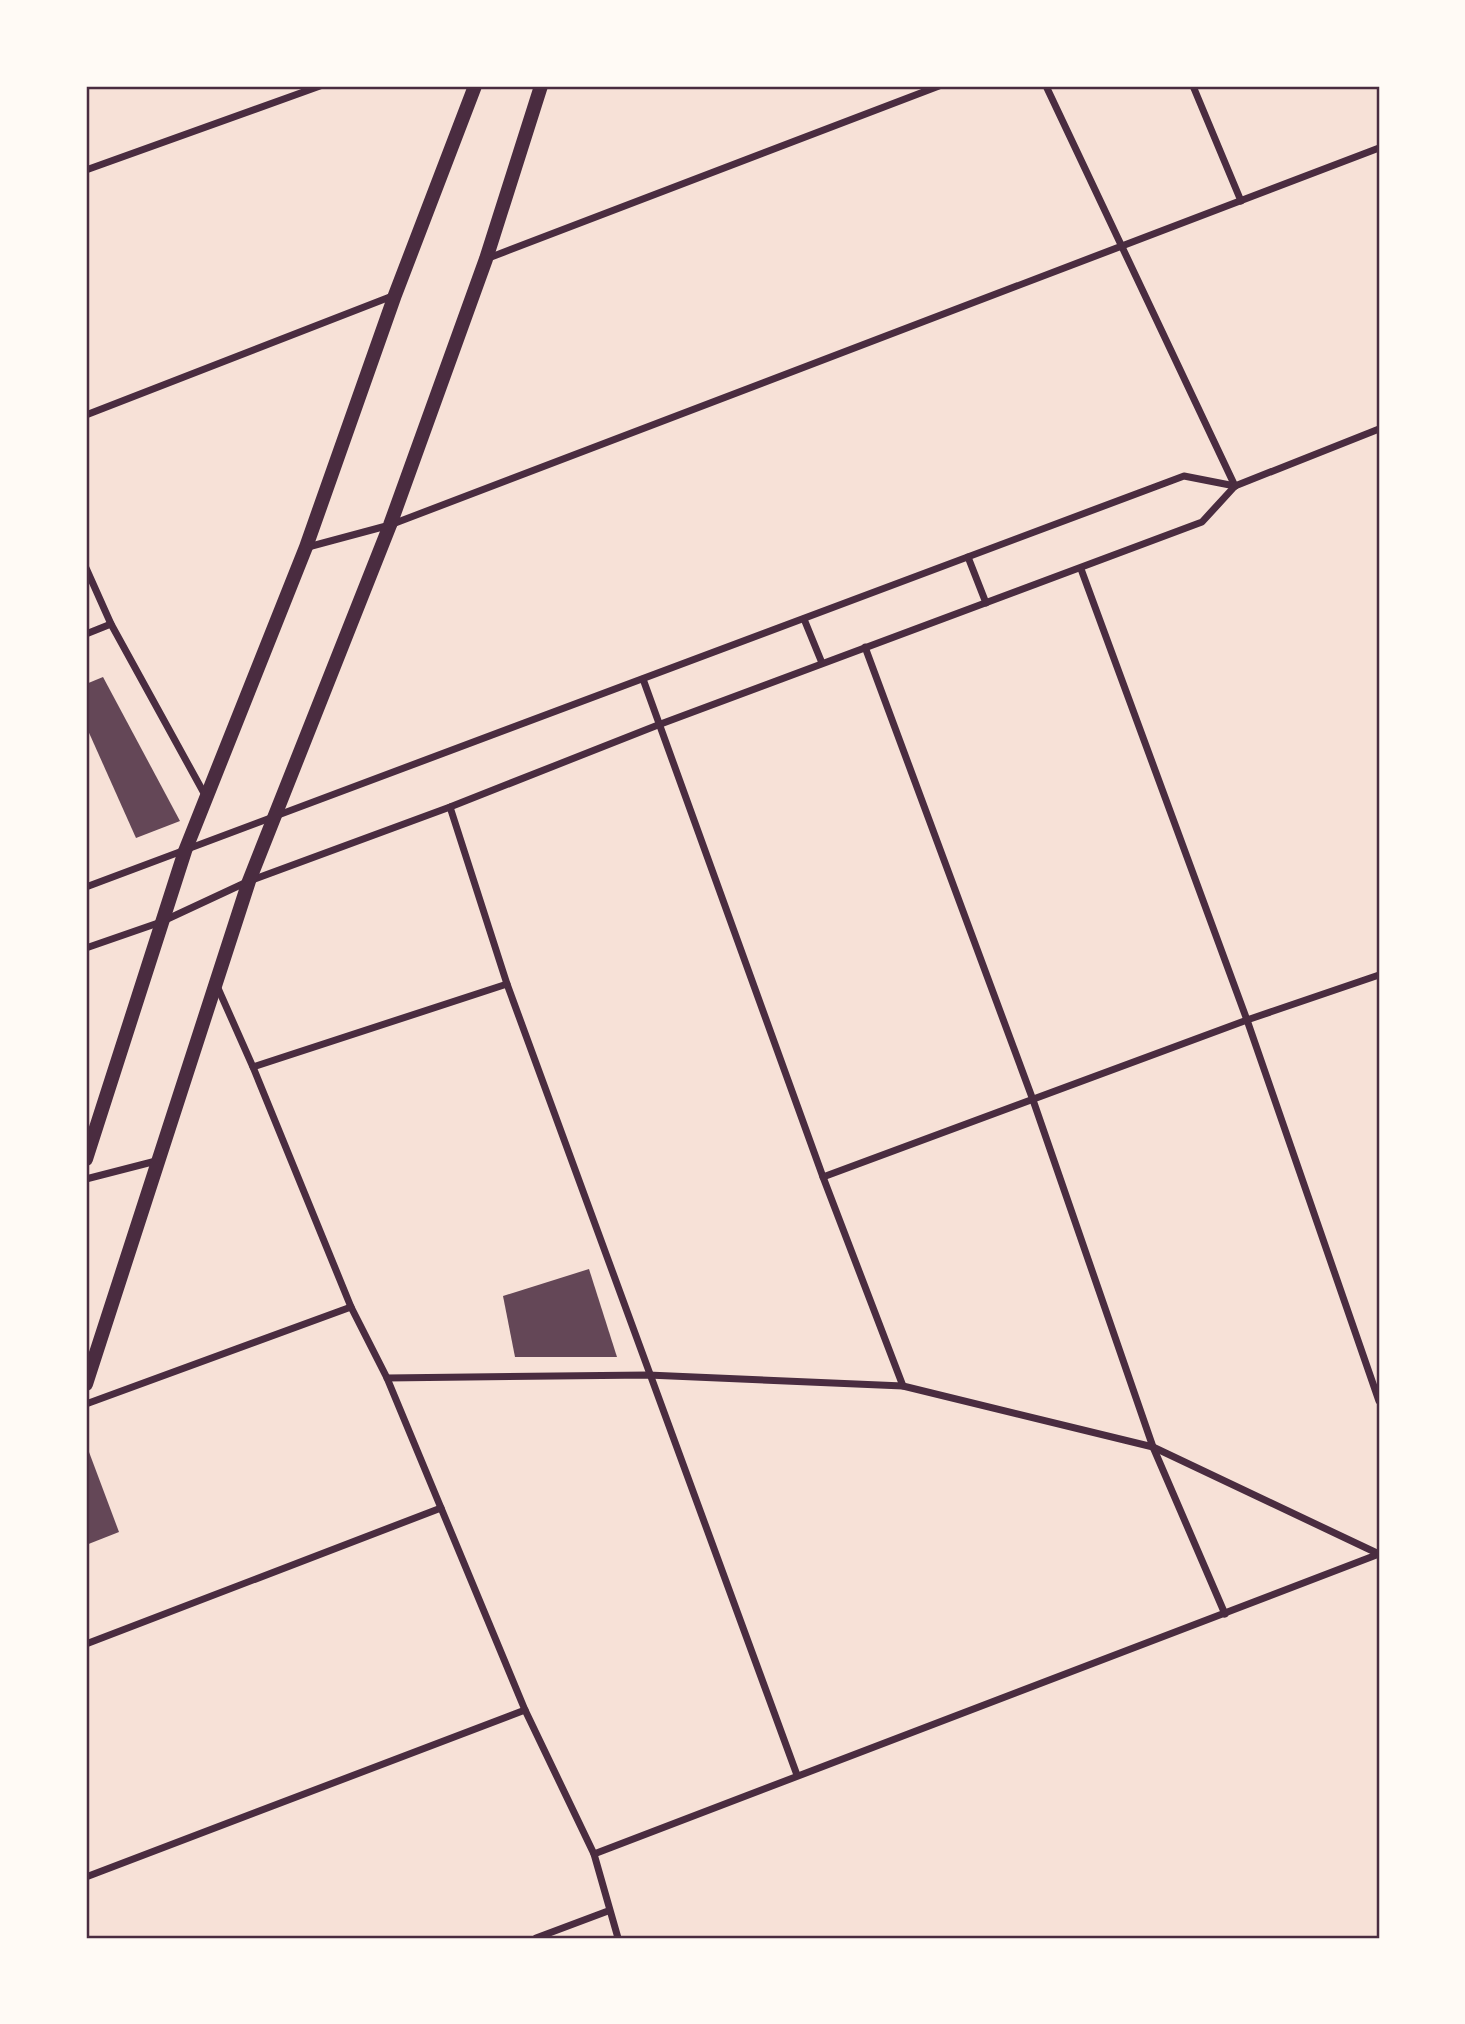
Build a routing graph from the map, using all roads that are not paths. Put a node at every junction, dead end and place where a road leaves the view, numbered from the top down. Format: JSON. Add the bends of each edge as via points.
{"nodes":[{"id":1,"x":320,"y":86,"type":"edge"},
{"id":2,"x":475,"y":86,"type":"edge"},
{"id":3,"x":541,"y":86,"type":"edge"},
{"id":4,"x":939,"y":86,"type":"edge"},
{"id":5,"x":1046,"y":86,"type":"edge"},
{"id":6,"x":1193,"y":86,"type":"edge"},
{"id":7,"x":1379,"y":148,"type":"edge"},
{"id":8,"x":86,"y":170,"type":"edge"},
{"id":9,"x":1241,"y":201,"type":"junction"},
{"id":10,"x":1124,"y":246,"type":"junction"},
{"id":11,"x":486,"y":259,"type":"junction"},
{"id":12,"x":395,"y":295,"type":"junction"},
{"id":13,"x":86,"y":415,"type":"edge"},
{"id":14,"x":1379,"y":429,"type":"edge"},
{"id":15,"x":1235,"y":486,"type":"junction"},
{"id":16,"x":390,"y":525,"type":"junction"},
{"id":17,"x":306,"y":547,"type":"junction"},
{"id":18,"x":968,"y":557,"type":"junction"},
{"id":19,"x":86,"y":568,"type":"edge"},
{"id":20,"x":1081,"y":569,"type":"junction"},
{"id":21,"x":986,"y":604,"type":"junction"},
{"id":22,"x":804,"y":619,"type":"junction"},
{"id":23,"x":111,"y":624,"type":"junction"},
{"id":24,"x":86,"y":634,"type":"edge"},
{"id":25,"x":865,"y":647,"type":"junction"},
{"id":26,"x":821,"y":663,"type":"junction"},
{"id":27,"x":643,"y":680,"type":"junction"},
{"id":28,"x":658,"y":724,"type":"junction"},
{"id":29,"x":206,"y":796,"type":"junction"},
{"id":30,"x":450,"y":807,"type":"junction"},
{"id":31,"x":272,"y":817,"type":"junction"},
{"id":32,"x":185,"y":851,"type":"junction"},
{"id":33,"x":249,"y":881,"type":"junction"},
{"id":34,"x":86,"y":887,"type":"edge"},
{"id":35,"x":161,"y":922,"type":"junction"},
{"id":36,"x":86,"y":948,"type":"edge"},
{"id":37,"x":1379,"y":975,"type":"edge"},
{"id":38,"x":215,"y":983,"type":"junction"},
{"id":39,"x":507,"y":984,"type":"junction"},
{"id":40,"x":1247,"y":1020,"type":"junction"},
{"id":41,"x":253,"y":1067,"type":"junction"},
{"id":42,"x":1033,"y":1100,"type":"junction"},
{"id":43,"x":86,"y":1159,"type":"edge"},
{"id":44,"x":156,"y":1161,"type":"junction"},
{"id":45,"x":823,"y":1177,"type":"junction"},
{"id":46,"x":86,"y":1179,"type":"edge"},
{"id":47,"x":351,"y":1307,"type":"junction"},
{"id":48,"x":649,"y":1375,"type":"junction"},
{"id":49,"x":387,"y":1378,"type":"junction"},
{"id":50,"x":86,"y":1384,"type":"edge"},
{"id":51,"x":903,"y":1387,"type":"junction"},
{"id":52,"x":1379,"y":1401,"type":"edge"},
{"id":53,"x":86,"y":1404,"type":"edge"},
{"id":54,"x":1153,"y":1447,"type":"junction"},
{"id":55,"x":442,"y":1508,"type":"junction"},
{"id":56,"x":1379,"y":1554,"type":"edge"},
{"id":57,"x":1225,"y":1614,"type":"junction"},
{"id":58,"x":86,"y":1644,"type":"edge"},
{"id":59,"x":525,"y":1710,"type":"junction"},
{"id":60,"x":797,"y":1775,"type":"junction"},
{"id":61,"x":594,"y":1854,"type":"junction"},
{"id":62,"x":86,"y":1877,"type":"edge"},
{"id":63,"x":608,"y":1911,"type":"junction"},
{"id":64,"x":536,"y":1938,"type":"edge"},
{"id":65,"x":618,"y":1938,"type":"edge"}],
"edges":[{"from":1,"to":8,"type":"street"},
{"from":2,"to":12,"type":"main road"},
{"from":3,"to":11,"type":"main road"},
{"from":4,"to":11,"type":"street"},
{"from":5,"to":10,"type":"street"},
{"from":6,"to":9,"type":"street"},
{"from":7,"to":9,"type":"street"},
{"from":9,"to":10,"type":"street"},
{"from":10,"to":15,"type":"street"},
{"from":10,"to":16,"type":"street"},
{"from":11,"to":16,"type":"main road"},
{"from":12,"to":13,"type":"street"},
{"from":12,"to":17,"type":"main road"},
{"from":14,"to":15,"type":"street"},
{"from":15,"to":18,"type":"street","via":[[1184,476]]},
{"from":15,"to":20,"type":"street","via":[[1202,522]]},
{"from":16,"to":17,"type":"street"},
{"from":16,"to":31,"type":"main road"},
{"from":17,"to":29,"type":"main road"},
{"from":18,"to":21,"type":"street"},
{"from":18,"to":22,"type":"street"},
{"from":19,"to":23,"type":"street"},
{"from":20,"to":21,"type":"street"},
{"from":20,"to":40,"type":"street"},
{"from":21,"to":25,"type":"street"},
{"from":22,"to":26,"type":"street"},
{"from":22,"to":27,"type":"street"},
{"from":23,"to":24,"type":"street"},
{"from":23,"to":29,"type":"street"},
{"from":25,"to":26,"type":"street"},
{"from":25,"to":42,"type":"street"},
{"from":26,"to":28,"type":"street"},
{"from":27,"to":28,"type":"street"},
{"from":27,"to":31,"type":"street"},
{"from":28,"to":30,"type":"street"},
{"from":28,"to":45,"type":"street"},
{"from":29,"to":32,"type":"main road"},
{"from":30,"to":33,"type":"street"},
{"from":30,"to":39,"type":"street"},
{"from":31,"to":32,"type":"street"},
{"from":31,"to":33,"type":"main road"},
{"from":32,"to":34,"type":"street"},
{"from":32,"to":35,"type":"main road"},
{"from":33,"to":35,"type":"street"},
{"from":33,"to":38,"type":"main road"},
{"from":35,"to":36,"type":"street"},
{"from":35,"to":43,"type":"main road"},
{"from":37,"to":40,"type":"street"},
{"from":38,"to":41,"type":"street"},
{"from":38,"to":44,"type":"main road"},
{"from":39,"to":41,"type":"street"},
{"from":39,"to":48,"type":"street"},
{"from":40,"to":42,"type":"street"},
{"from":40,"to":52,"type":"street"},
{"from":41,"to":47,"type":"street"},
{"from":42,"to":45,"type":"street"},
{"from":42,"to":54,"type":"street"},
{"from":44,"to":46,"type":"street"},
{"from":44,"to":50,"type":"main road"},
{"from":45,"to":51,"type":"street"},
{"from":47,"to":49,"type":"street"},
{"from":47,"to":53,"type":"street"},
{"from":48,"to":49,"type":"street"},
{"from":48,"to":51,"type":"street"},
{"from":48,"to":60,"type":"street"},
{"from":49,"to":55,"type":"street"},
{"from":51,"to":54,"type":"street"},
{"from":54,"to":56,"type":"street"},
{"from":54,"to":57,"type":"street"},
{"from":55,"to":58,"type":"street"},
{"from":55,"to":59,"type":"street"},
{"from":56,"to":57,"type":"street"},
{"from":57,"to":60,"type":"street"},
{"from":59,"to":61,"type":"street"},
{"from":59,"to":62,"type":"street"},
{"from":60,"to":61,"type":"street"},
{"from":61,"to":63,"type":"street"},
{"from":63,"to":64,"type":"street"},
{"from":63,"to":65,"type":"street"}]}
